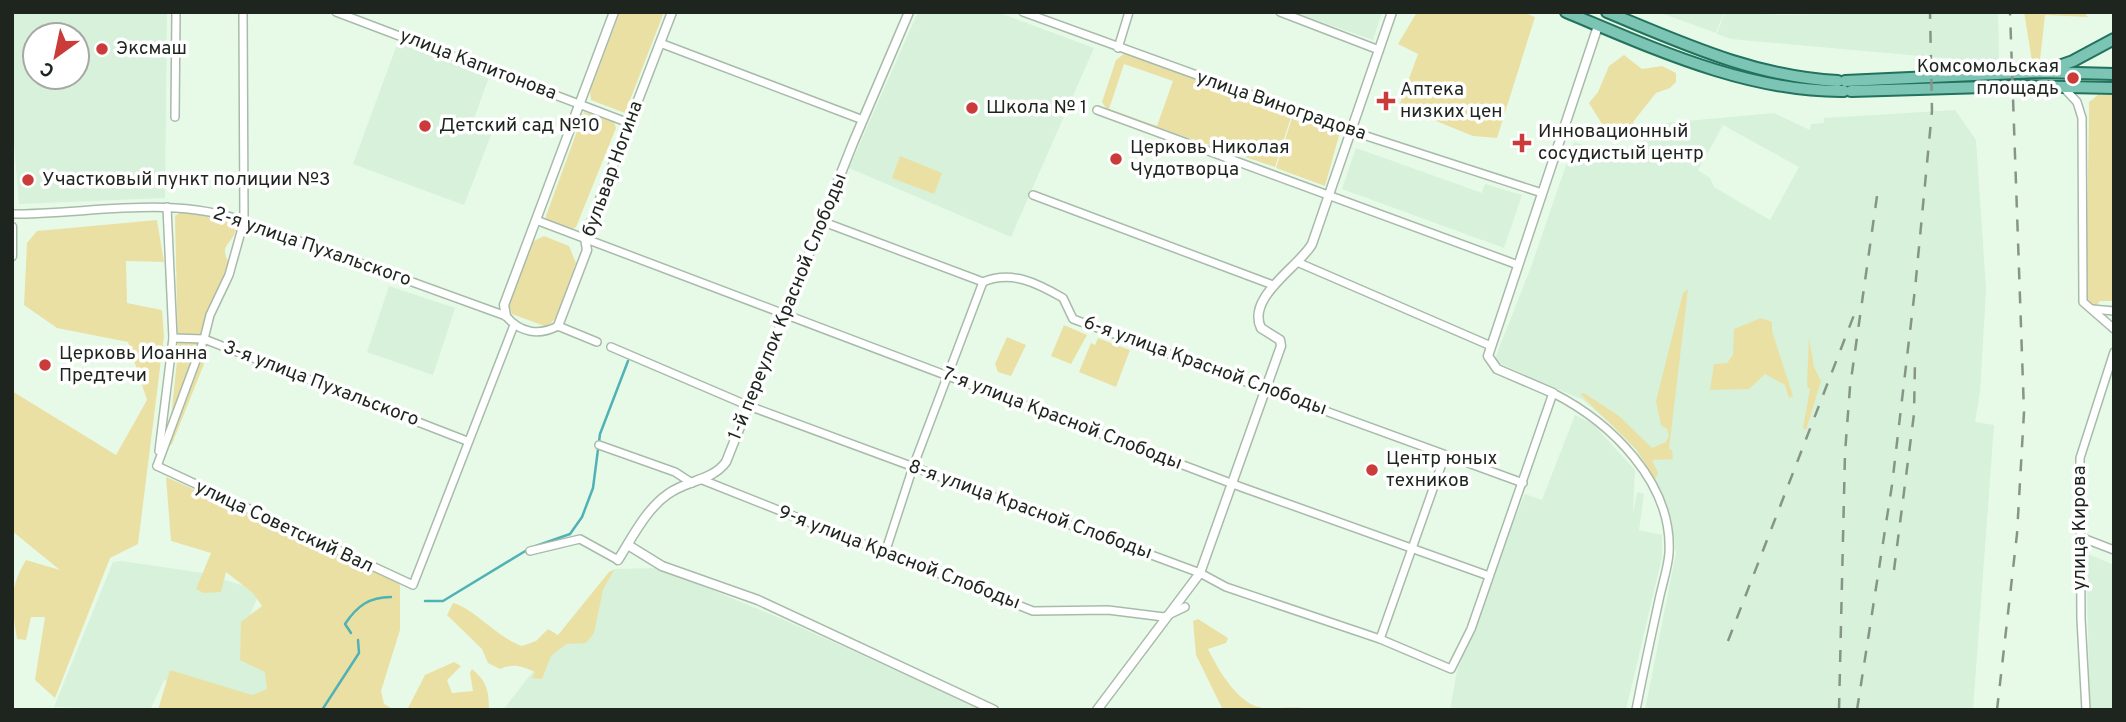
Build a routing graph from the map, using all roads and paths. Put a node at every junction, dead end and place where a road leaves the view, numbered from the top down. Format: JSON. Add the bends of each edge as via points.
{"nodes":[{"id":1,"x":176,"y":12,"type":"edge"},
{"id":2,"x":243,"y":12,"type":"edge"},
{"id":3,"x":336,"y":12,"type":"edge"},
{"id":4,"x":614,"y":12,"type":"edge"},
{"id":5,"x":672,"y":12,"type":"edge"},
{"id":6,"x":909,"y":12,"type":"edge"},
{"id":7,"x":1023,"y":12,"type":"edge"},
{"id":8,"x":1129,"y":12,"type":"edge"},
{"id":9,"x":1280,"y":12,"type":"edge"},
{"id":10,"x":1392,"y":12,"type":"edge"},
{"id":11,"x":1566,"y":12,"type":"edge"},
{"id":12,"x":1610,"y":14,"type":"edge"},
{"id":13,"x":1598,"y":26,"type":"junction"},
{"id":14,"x":2114,"y":39,"type":"edge"},
{"id":15,"x":660,"y":43,"type":"junction"},
{"id":16,"x":1118,"y":48,"type":"junction"},
{"id":17,"x":1379,"y":50,"type":"junction"},
{"id":18,"x":2040,"y":72,"type":"junction"},
{"id":19,"x":2113,"y":73,"type":"edge"},
{"id":20,"x":1986,"y":81,"type":"junction"},
{"id":21,"x":1845,"y":86,"type":"junction"},
{"id":22,"x":2060,"y":86,"type":"junction"},
{"id":23,"x":2085,"y":86,"type":"junction"},
{"id":24,"x":2114,"y":88,"type":"edge"},
{"id":25,"x":580,"y":104,"type":"junction"},
{"id":26,"x":1097,"y":110,"type":"dead end"},
{"id":27,"x":175,"y":117,"type":"dead end"},
{"id":28,"x":863,"y":120,"type":"junction"},
{"id":29,"x":629,"y":123,"type":"junction"},
{"id":30,"x":1351,"y":131,"type":"junction"},
{"id":31,"x":1542,"y":193,"type":"junction"},
{"id":32,"x":1329,"y":194,"type":"junction"},
{"id":33,"x":1034,"y":195,"type":"dead end"},
{"id":34,"x":167,"y":206,"type":"junction"},
{"id":35,"x":12,"y":214,"type":"edge"},
{"id":36,"x":536,"y":219,"type":"junction"},
{"id":37,"x":244,"y":221,"type":"junction"},
{"id":38,"x":821,"y":221,"type":"junction"},
{"id":39,"x":12,"y":227,"type":"edge"},
{"id":40,"x":585,"y":238,"type":"junction"},
{"id":41,"x":12,"y":256,"type":"edge"},
{"id":42,"x":1297,"y":262,"type":"junction"},
{"id":43,"x":1518,"y":265,"type":"junction"},
{"id":44,"x":983,"y":282,"type":"junction"},
{"id":45,"x":1273,"y":285,"type":"junction"},
{"id":46,"x":2082,"y":302,"type":"junction"},
{"id":47,"x":2114,"y":311,"type":"edge"},
{"id":48,"x":785,"y":314,"type":"junction"},
{"id":49,"x":506,"y":316,"type":"junction"},
{"id":50,"x":514,"y":325,"type":"junction"},
{"id":51,"x":558,"y":326,"type":"junction"},
{"id":52,"x":2114,"y":329,"type":"edge"},
{"id":53,"x":173,"y":338,"type":"junction"},
{"id":54,"x":204,"y":339,"type":"junction"},
{"id":55,"x":597,"y":342,"type":"dead end"},
{"id":56,"x":1491,"y":346,"type":"junction"},
{"id":57,"x":611,"y":347,"type":"dead end"},
{"id":58,"x":2114,"y":352,"type":"edge"},
{"id":59,"x":948,"y":376,"type":"junction"},
{"id":60,"x":1266,"y":388,"type":"junction"},
{"id":61,"x":1553,"y":393,"type":"junction"},
{"id":62,"x":749,"y":406,"type":"junction"},
{"id":63,"x":467,"y":441,"type":"junction"},
{"id":64,"x":599,"y":445,"type":"dead end"},
{"id":65,"x":1445,"y":455,"type":"junction"},
{"id":66,"x":157,"y":466,"type":"junction"},
{"id":67,"x":913,"y":467,"type":"junction"},
{"id":68,"x":696,"y":481,"type":"junction"},
{"id":69,"x":1230,"y":483,"type":"junction"},
{"id":70,"x":1523,"y":483,"type":"junction"},
{"id":71,"x":2080,"y":537,"type":"junction"},
{"id":72,"x":628,"y":545,"type":"junction"},
{"id":73,"x":1411,"y":550,"type":"junction"},
{"id":74,"x":2114,"y":550,"type":"edge"},
{"id":75,"x":530,"y":551,"type":"dead end"},
{"id":76,"x":885,"y":552,"type":"junction"},
{"id":77,"x":618,"y":560,"type":"joint"},
{"id":78,"x":1199,"y":573,"type":"junction"},
{"id":79,"x":1489,"y":576,"type":"junction"},
{"id":80,"x":1185,"y":607,"type":"dead end"},
{"id":81,"x":1164,"y":617,"type":"junction"},
{"id":82,"x":1380,"y":639,"type":"junction"},
{"id":83,"x":976,"y":706,"type":"edge"},
{"id":84,"x":994,"y":710,"type":"edge"},
{"id":85,"x":1097,"y":710,"type":"edge"},
{"id":86,"x":1636,"y":710,"type":"edge"},
{"id":87,"x":2085,"y":710,"type":"edge"}],
"edges":[{"from":1,"to":27,"type":"street"},
{"from":2,"to":37,"type":"street"},
{"from":3,"to":25,"type":"street","name":"улица Капитонова"},
{"from":4,"to":25,"type":"street"},
{"from":5,"to":15,"type":"street","name":"бульвар Ногина"},
{"from":6,"to":28,"type":"street","name":"1-й переулок Красной Слободы"},
{"from":7,"to":16,"type":"street","name":"улица Виноградова"},
{"from":8,"to":16,"type":"street"},
{"from":9,"to":17,"type":"street"},
{"from":10,"to":17,"type":"street"},
{"from":11,"to":13,"type":"main road"},
{"from":12,"to":13,"type":"main road"},
{"from":12,"to":21,"type":"main road","via":[[1751,68]]},
{"from":13,"to":21,"type":"main road","via":[[1749,80],[1797,89]]},
{"from":13,"to":31,"type":"street"},
{"from":14,"to":18,"type":"main road"},
{"from":15,"to":28,"type":"street"},
{"from":15,"to":29,"type":"street","name":"бульвар Ногина"},
{"from":16,"to":30,"type":"street","name":"улица Виноградова"},
{"from":17,"to":30,"type":"street"},
{"from":18,"to":19,"type":"main road"},
{"from":18,"to":20,"type":"main road"},
{"from":19,"to":23,"type":"main road"},
{"from":20,"to":21,"type":"main road"},
{"from":20,"to":22,"type":"main road"},
{"from":22,"to":23,"type":"main road"},
{"from":22,"to":46,"type":"street","via":[[2075,98],[2082,118]]},
{"from":23,"to":24,"type":"main road"},
{"from":25,"to":29,"type":"street","name":"улица Капитонова"},
{"from":25,"to":36,"type":"street"},
{"from":26,"to":32,"type":"street"},
{"from":28,"to":38,"type":"street","name":"1-й переулок Красной Слободы"},
{"from":29,"to":40,"type":"street","name":"бульвар Ногина"},
{"from":30,"to":31,"type":"street","name":"улица Виноградова"},
{"from":30,"to":32,"type":"street"},
{"from":31,"to":43,"type":"street"},
{"from":32,"to":42,"type":"street","via":[[1312,244]]},
{"from":32,"to":43,"type":"street"},
{"from":33,"to":45,"type":"street"},
{"from":34,"to":35,"type":"street","name":"2-я улица Пухальского"},
{"from":34,"to":37,"type":"street","name":"2-я улица Пухальского"},
{"from":34,"to":53,"type":"street"},
{"from":36,"to":40,"type":"street","name":"7-я улица Красной Слободы"},
{"from":36,"to":49,"type":"street","via":[[505,305]]},
{"from":37,"to":49,"type":"street","name":"2-я улица Пухальского"},
{"from":37,"to":54,"type":"street"},
{"from":38,"to":44,"type":"street","name":"6-я улица Красной Слободы"},
{"from":38,"to":48,"type":"street","name":"1-й переулок Красной Слободы"},
{"from":39,"to":41,"type":"street"},
{"from":40,"to":48,"type":"street","name":"7-я улица Красной Слободы"},
{"from":40,"to":51,"type":"street","name":"бульвар Ногина","via":[[587,250]]},
{"from":42,"to":45,"type":"street"},
{"from":42,"to":56,"type":"street"},
{"from":43,"to":56,"type":"street"},
{"from":44,"to":59,"type":"street"},
{"from":44,"to":60,"type":"street","name":"6-я улица Красной Слободы","via":[[999,276],[1020,279],[1063,298],[1073,319]]},
{"from":45,"to":60,"type":"street","via":[[1259,321],[1281,345]]},
{"from":46,"to":47,"type":"street"},
{"from":46,"to":52,"type":"street"},
{"from":48,"to":59,"type":"street","name":"7-я улица Красной Слободы"},
{"from":48,"to":62,"type":"street","name":"1-й переулок Красной Слободы"},
{"from":49,"to":50,"type":"street","name":"2-я улица Пухальского"},
{"from":50,"to":51,"type":"street","via":[[536,332]]},
{"from":50,"to":63,"type":"street"},
{"from":51,"to":55,"type":"street"},
{"from":53,"to":54,"type":"street","name":"3-я улица Пухальского"},
{"from":53,"to":66,"type":"street"},
{"from":54,"to":63,"type":"street","name":"3-я улица Пухальского"},
{"from":54,"to":66,"type":"street"},
{"from":56,"to":61,"type":"street","via":[[1488,356],[1495,368]]},
{"from":57,"to":62,"type":"street","name":"8-я улица Красной Слободы"},
{"from":58,"to":71,"type":"street","name":"улица Кирова","via":[[2080,458]]},
{"from":59,"to":67,"type":"street"},
{"from":59,"to":69,"type":"street","name":"7-я улица Красной Слободы"},
{"from":60,"to":65,"type":"street","name":"6-я улица Красной Слободы"},
{"from":60,"to":69,"type":"street"},
{"from":61,"to":70,"type":"street"},
{"from":61,"to":86,"type":"street","via":[[1596,419],[1632,454],[1665,521],[1669,552]]},
{"from":62,"to":67,"type":"street","name":"8-я улица Красной Слободы"},
{"from":62,"to":68,"type":"street","name":"1-й переулок Красной Слободы","via":[[726,462],[714,475]]},
{"from":63,"to":66,"type":"street","name":"улица Советский Вал","via":[[413,585]]},
{"from":64,"to":68,"type":"street","name":"9-я улица Красной Слободы"},
{"from":65,"to":70,"type":"street","name":"6-я улица Красной Слободы"},
{"from":65,"to":73,"type":"street"},
{"from":67,"to":76,"type":"street"},
{"from":67,"to":78,"type":"street","name":"8-я улица Красной Слободы"},
{"from":68,"to":72,"type":"street","name":"1-й переулок Красной Слободы","via":[[658,503]]},
{"from":68,"to":76,"type":"street","name":"9-я улица Красной Слободы"},
{"from":69,"to":73,"type":"street","name":"7-я улица Красной Слободы"},
{"from":69,"to":78,"type":"street"},
{"from":70,"to":79,"type":"street"},
{"from":71,"to":74,"type":"street"},
{"from":71,"to":87,"type":"street","name":"улица Кирова"},
{"from":72,"to":77,"type":"street","name":"1-й переулок Красной Слободы"},
{"from":72,"to":83,"type":"street","via":[[662,566],[758,600]]},
{"from":73,"to":79,"type":"street","name":"7-я улица Красной Слободы"},
{"from":73,"to":82,"type":"street"},
{"from":75,"to":77,"type":"street","via":[[580,539]]},
{"from":76,"to":81,"type":"street","name":"9-я улица Красной Слободы","via":[[1033,611],[1108,610]]},
{"from":78,"to":81,"type":"street"},
{"from":78,"to":82,"type":"street","name":"8-я улица Красной Слободы","via":[[1226,587]]},
{"from":79,"to":82,"type":"street","name":"8-я улица Красной Слободы","via":[[1451,669]]},
{"from":80,"to":81,"type":"street"},
{"from":81,"to":85,"type":"street"},
{"from":83,"to":84,"type":"street"}]}
